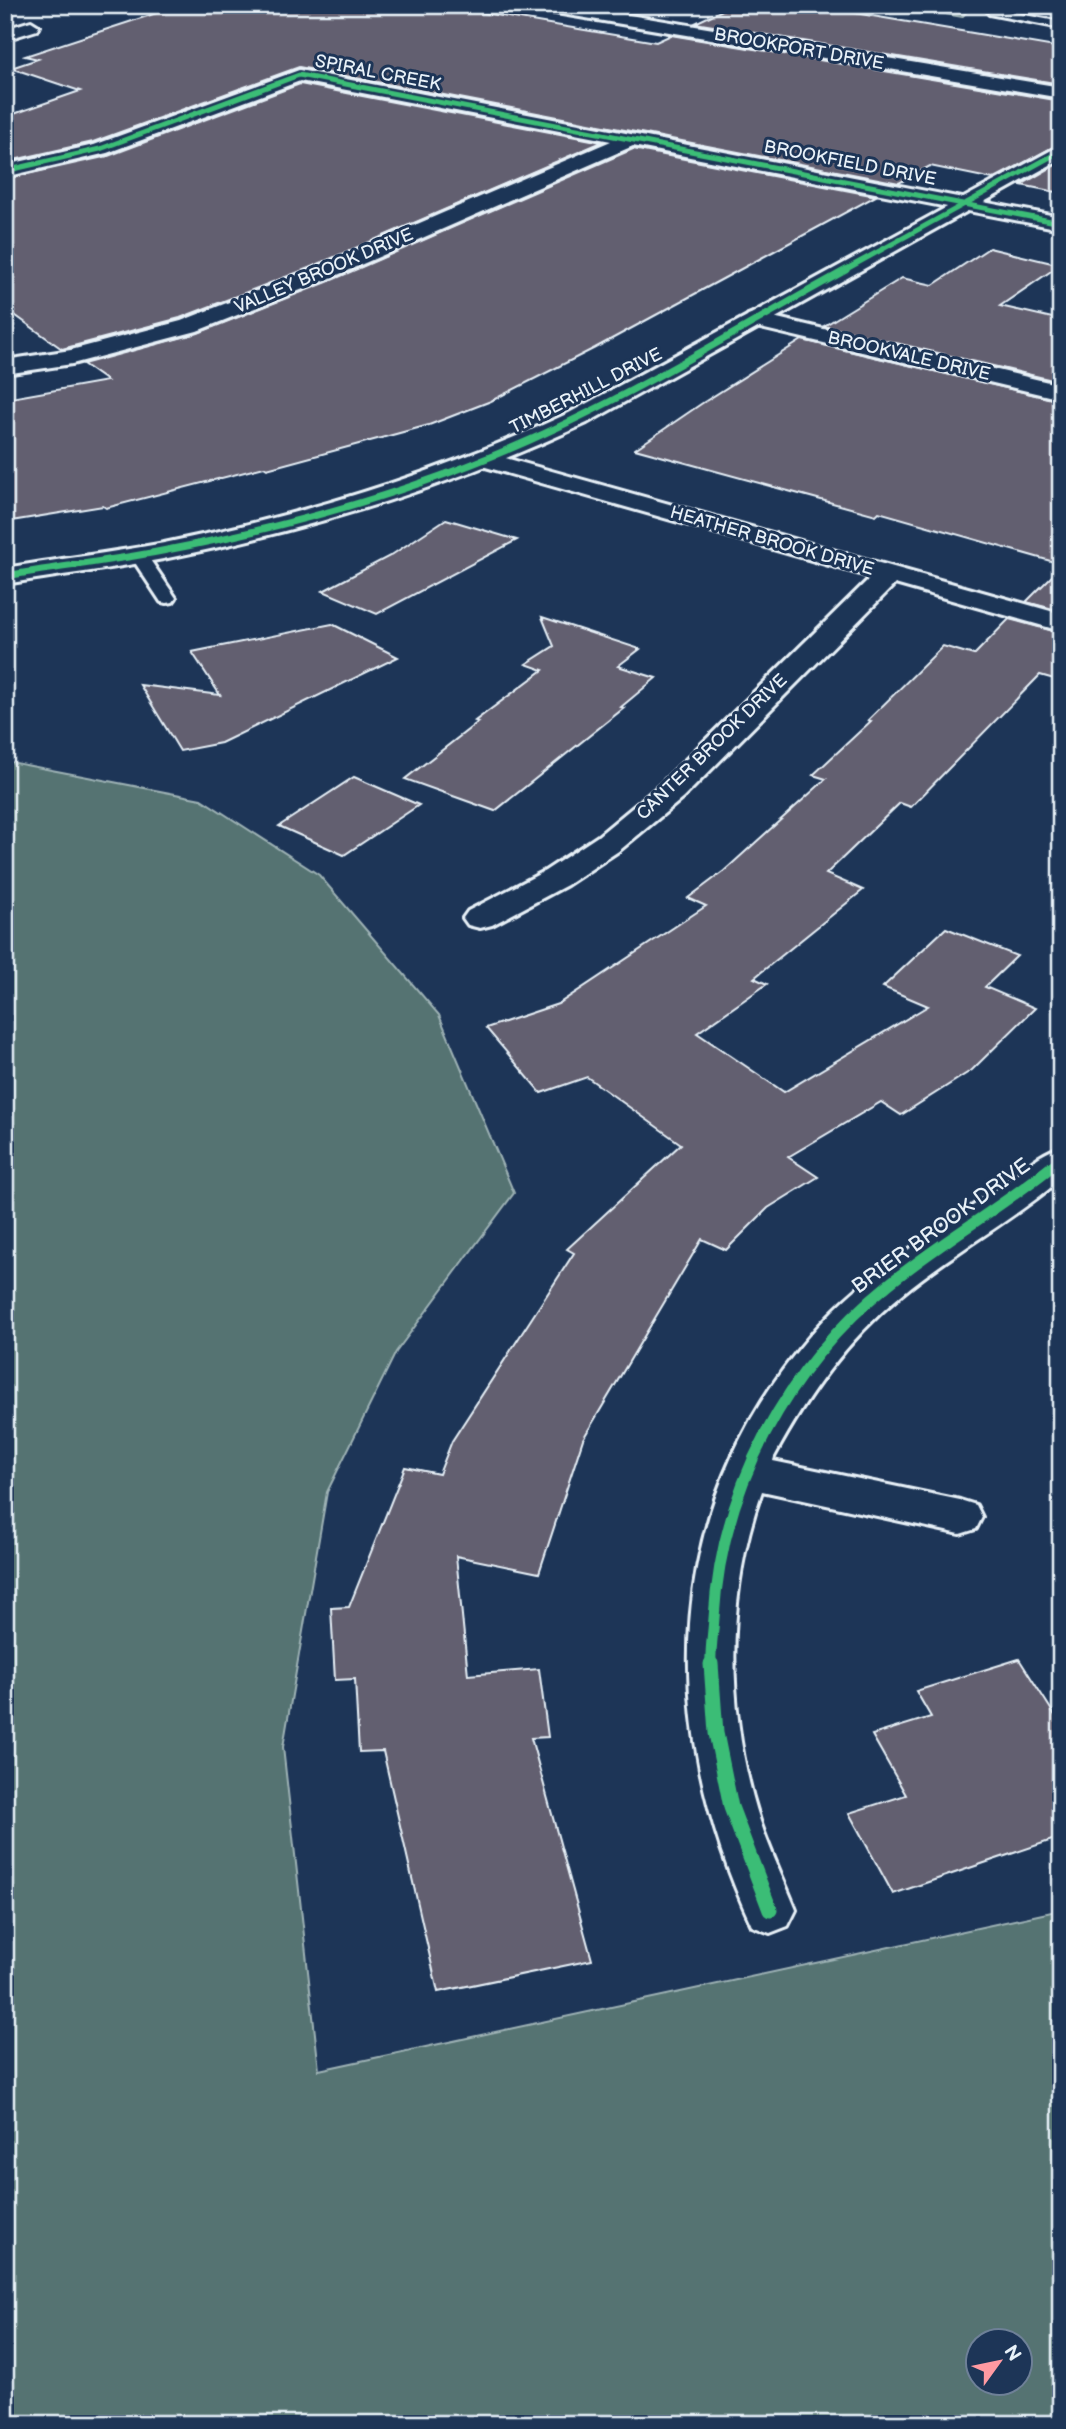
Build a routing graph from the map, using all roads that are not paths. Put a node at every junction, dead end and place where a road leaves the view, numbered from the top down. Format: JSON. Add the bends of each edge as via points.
{"nodes":[{"id":1,"x":538,"y":5,"type":"edge"},
{"id":2,"x":660,"y":5,"type":"edge"},
{"id":3,"x":993,"y":12,"type":"dead end"},
{"id":4,"x":628,"y":20,"type":"junction"},
{"id":5,"x":1061,"y":24,"type":"edge"},
{"id":6,"x":31,"y":26,"type":"dead end"},
{"id":7,"x":5,"y":34,"type":"edge"},
{"id":8,"x":1061,"y":93,"type":"edge"},
{"id":9,"x":632,"y":139,"type":"junction"},
{"id":10,"x":1061,"y":151,"type":"edge"},
{"id":11,"x":5,"y":172,"type":"edge"},
{"id":12,"x":967,"y":204,"type":"junction"},
{"id":13,"x":1061,"y":223,"type":"edge"},
{"id":14,"x":756,"y":320,"type":"junction"},
{"id":15,"x":5,"y":367,"type":"edge"},
{"id":16,"x":1061,"y":392,"type":"edge"},
{"id":17,"x":484,"y":459,"type":"junction"},
{"id":18,"x":138,"y":555,"type":"junction"},
{"id":19,"x":890,"y":574,"type":"junction"},
{"id":20,"x":5,"y":576,"type":"edge"},
{"id":21,"x":167,"y":598,"type":"dead end"},
{"id":22,"x":1061,"y":623,"type":"edge"},
{"id":23,"x":480,"y":918,"type":"dead end"},
{"id":24,"x":1061,"y":1159,"type":"edge"},
{"id":25,"x":746,"y":1471,"type":"junction"},
{"id":26,"x":960,"y":1517,"type":"dead end"},
{"id":27,"x":770,"y":1910,"type":"dead end"}],
"edges":[{"from":1,"to":4,"type":"street","name":"BROOKPORT DRIVE"},
{"from":2,"to":4,"type":"street"},
{"from":3,"to":5,"type":"lane"},
{"from":4,"to":8,"type":"street","name":"BROOKPORT DRIVE"},
{"from":6,"to":7,"type":"street"},
{"from":9,"to":11,"type":"street","name":"SPIRAL CREEK","via":[[299,75],[100,149]]},
{"from":9,"to":12,"type":"street","name":"BROOKFIELD DRIVE"},
{"from":9,"to":15,"type":"street","name":"VALLEY BROOK DRIVE","via":[[189,326],[72,357]]},
{"from":10,"to":12,"type":"street","name":"TIMBERHILL DRIVE"},
{"from":12,"to":13,"type":"street","name":"BROOKFIELD DRIVE"},
{"from":12,"to":14,"type":"street","name":"TIMBERHILL DRIVE"},
{"from":14,"to":16,"type":"street","name":"BROOKVALE DRIVE"},
{"from":14,"to":17,"type":"street","name":"TIMBERHILL DRIVE","via":[[578,418]]},
{"from":17,"to":18,"type":"street","name":"TIMBERHILL DRIVE","via":[[333,510]]},
{"from":17,"to":19,"type":"street","name":"HEATHER BROOK DRIVE"},
{"from":18,"to":20,"type":"street","name":"TIMBERHILL DRIVE"},
{"from":18,"to":21,"type":"lane"},
{"from":19,"to":22,"type":"street","name":"HEATHER BROOK DRIVE"},
{"from":19,"to":23,"type":"street","name":"CANTER BROOK DRIVE","via":[[672,791],[609,843],[556,878]]},
{"from":24,"to":25,"type":"street","name":"BRIER BROOK DRIVE","via":[[886,1286],[843,1325],[771,1417]]},
{"from":25,"to":26,"type":"street"},
{"from":25,"to":27,"type":"street","name":"BRIER BROOK DRIVE","via":[[726,1530],[713,1593],[710,1661],[716,1733],[732,1808]]}]}
